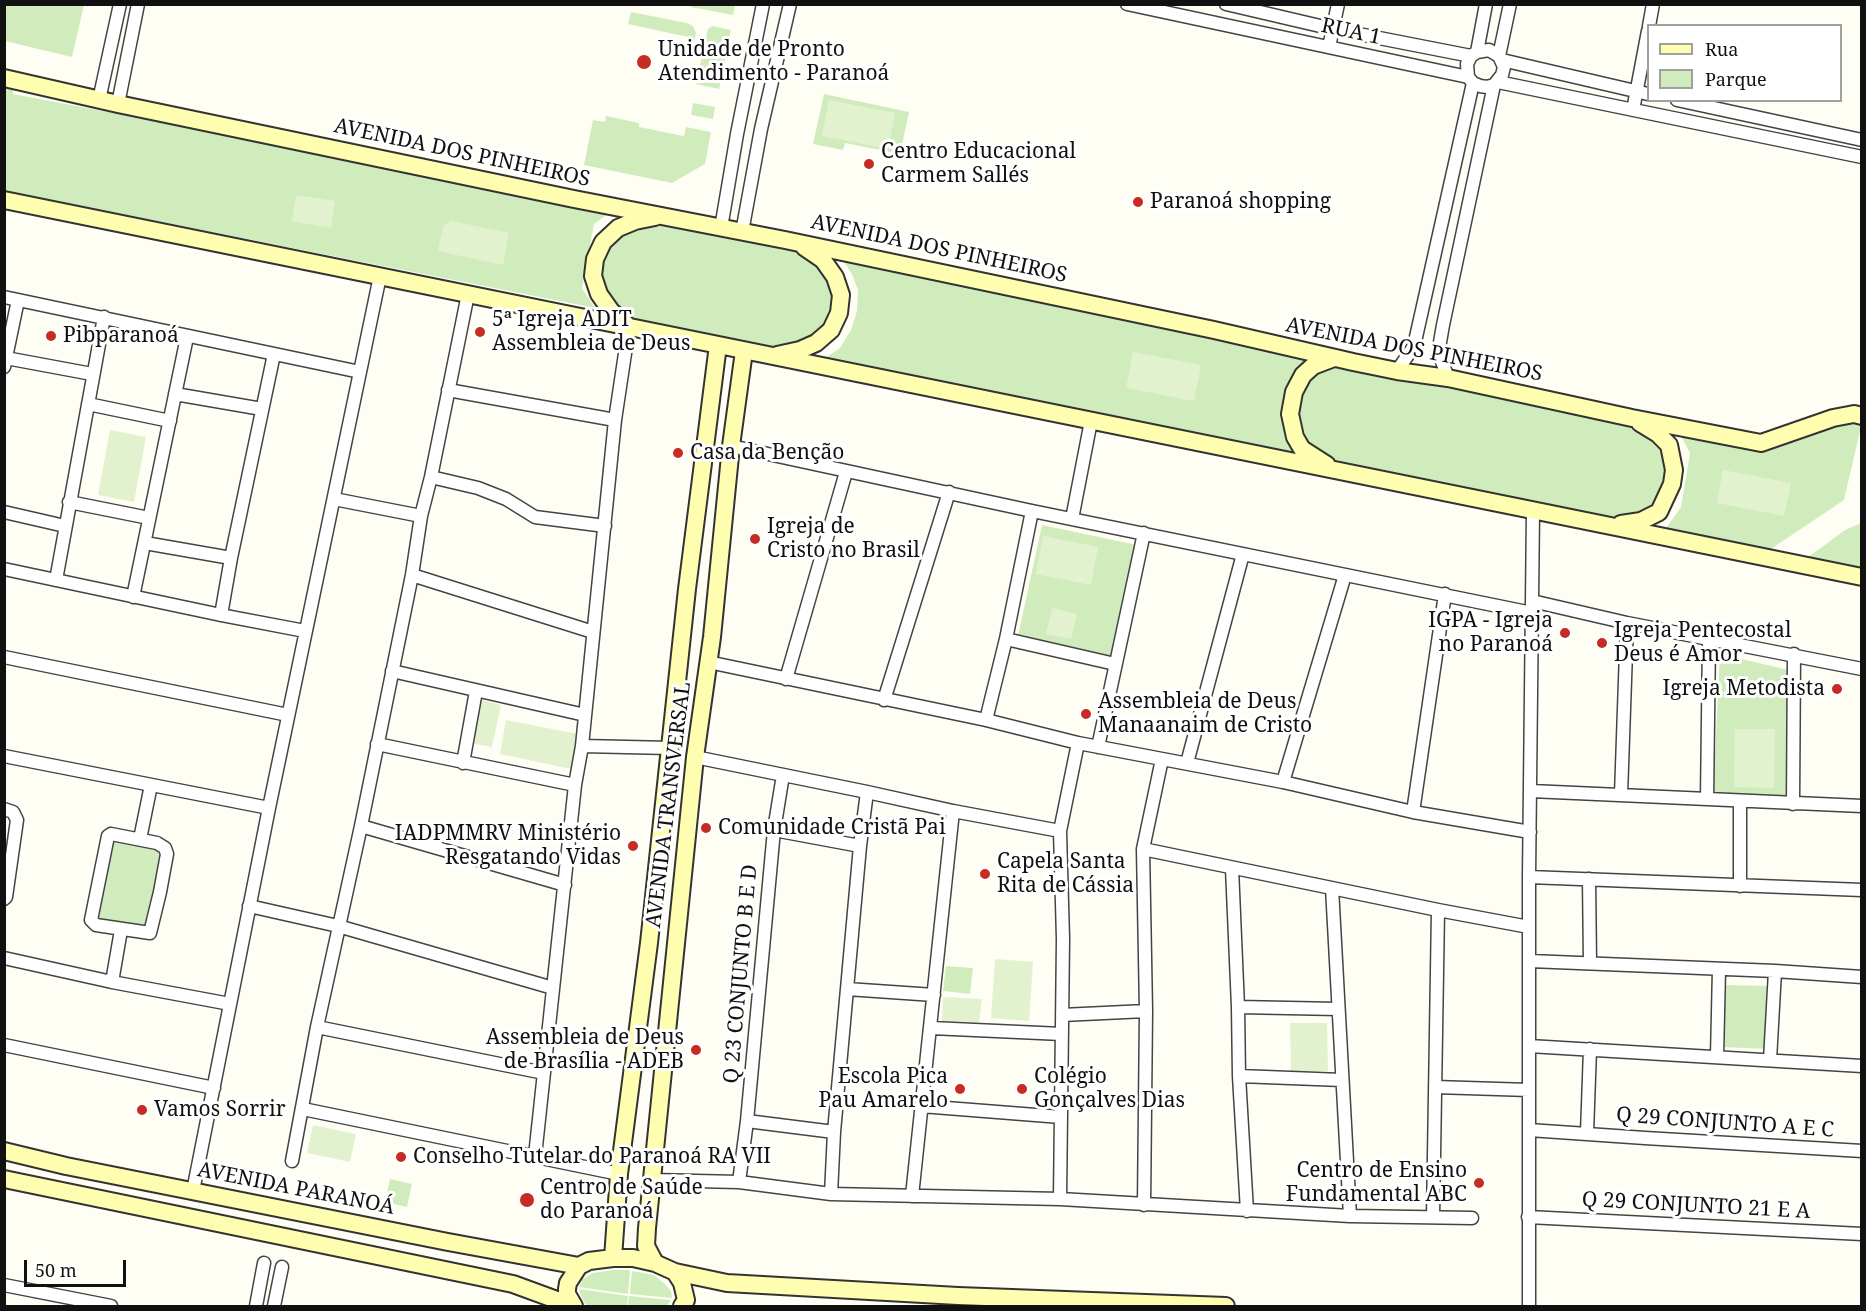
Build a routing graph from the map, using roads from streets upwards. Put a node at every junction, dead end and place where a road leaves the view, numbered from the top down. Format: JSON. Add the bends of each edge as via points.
{"nodes":[{"id":1,"x":120,"y":4,"type":"edge"},
{"id":2,"x":138,"y":4,"type":"edge"},
{"id":3,"x":763,"y":4,"type":"edge"},
{"id":4,"x":790,"y":4,"type":"edge"},
{"id":5,"x":1127,"y":4,"type":"edge"},
{"id":6,"x":1226,"y":4,"type":"edge"},
{"id":7,"x":1338,"y":4,"type":"edge"},
{"id":8,"x":1486,"y":4,"type":"edge"},
{"id":9,"x":1510,"y":4,"type":"edge"},
{"id":10,"x":1653,"y":4,"type":"edge"},
{"id":11,"x":1649,"y":24,"type":"edge"},
{"id":12,"x":1333,"y":29,"type":"junction"},
{"id":13,"x":1647,"y":43,"type":"edge"},
{"id":14,"x":1329,"y":47,"type":"junction"},
{"id":15,"x":1473,"y":54,"type":"junction"},
{"id":16,"x":1500,"y":58,"type":"junction"},
{"id":17,"x":4,"y":78,"type":"edge"},
{"id":18,"x":1471,"y":80,"type":"junction"},
{"id":19,"x":1496,"y":83,"type":"junction"},
{"id":20,"x":1643,"y":93,"type":"edge"},
{"id":21,"x":99,"y":100,"type":"junction"},
{"id":22,"x":1686,"y":102,"type":"edge"},
{"id":23,"x":118,"y":104,"type":"junction"},
{"id":24,"x":1633,"y":110,"type":"junction"},
{"id":25,"x":1862,"y":140,"type":"edge"},
{"id":26,"x":1862,"y":157,"type":"edge"},
{"id":27,"x":4,"y":200,"type":"edge"},
{"id":28,"x":662,"y":216,"type":"junction"},
{"id":29,"x":721,"y":228,"type":"junction"},
{"id":30,"x":741,"y":232,"type":"junction"},
{"id":31,"x":798,"y":242,"type":"junction"},
{"id":32,"x":380,"y":276,"type":"junction"},
{"id":33,"x":468,"y":294,"type":"junction"},
{"id":34,"x":4,"y":297,"type":"edge"},
{"id":35,"x":18,"y":300,"type":"junction"},
{"id":36,"x":104,"y":317,"type":"junction"},
{"id":37,"x":629,"y":327,"type":"junction"},
{"id":38,"x":187,"y":337,"type":"junction"},
{"id":39,"x":718,"y":345,"type":"junction"},
{"id":40,"x":744,"y":351,"type":"junction"},
{"id":41,"x":274,"y":354,"type":"junction"},
{"id":42,"x":771,"y":356,"type":"junction"},
{"id":43,"x":5,"y":362,"type":"edge"},
{"id":44,"x":1353,"y":362,"type":"junction"},
{"id":45,"x":1397,"y":371,"type":"junction"},
{"id":46,"x":360,"y":372,"type":"junction"},
{"id":47,"x":92,"y":374,"type":"junction"},
{"id":48,"x":1448,"y":378,"type":"junction"},
{"id":49,"x":448,"y":390,"type":"junction"},
{"id":50,"x":175,"y":394,"type":"junction"},
{"id":51,"x":88,"y":404,"type":"junction"},
{"id":52,"x":262,"y":409,"type":"junction"},
{"id":53,"x":1862,"y":416,"type":"edge"},
{"id":54,"x":1632,"y":418,"type":"junction"},
{"id":55,"x":615,"y":420,"type":"junction"},
{"id":56,"x":170,"y":421,"type":"junction"},
{"id":57,"x":1091,"y":421,"type":"junction"},
{"id":58,"x":731,"y":446,"type":"junction"},
{"id":59,"x":1335,"y":470,"type":"junction"},
{"id":60,"x":846,"y":472,"type":"junction"},
{"id":61,"x":431,"y":477,"type":"junction"},
{"id":62,"x":949,"y":492,"type":"junction"},
{"id":63,"x":334,"y":499,"type":"junction"},
{"id":64,"x":69,"y":502,"type":"junction"},
{"id":65,"x":1533,"y":510,"type":"junction"},
{"id":66,"x":1032,"y":511,"type":"junction"},
{"id":67,"x":4,"y":512,"type":"edge"},
{"id":68,"x":421,"y":516,"type":"junction"},
{"id":69,"x":149,"y":518,"type":"junction"},
{"id":70,"x":1072,"y":519,"type":"junction"},
{"id":71,"x":1606,"y":525,"type":"junction"},
{"id":72,"x":65,"y":526,"type":"junction"},
{"id":73,"x":605,"y":526,"type":"junction"},
{"id":74,"x":1144,"y":533,"type":"junction"},
{"id":75,"x":145,"y":543,"type":"junction"},
{"id":76,"x":1243,"y":554,"type":"junction"},
{"id":77,"x":231,"y":558,"type":"junction"},
{"id":78,"x":4,"y":569,"type":"edge"},
{"id":79,"x":412,"y":575,"type":"junction"},
{"id":80,"x":1345,"y":575,"type":"junction"},
{"id":81,"x":1862,"y":577,"type":"edge"},
{"id":82,"x":56,"y":580,"type":"junction"},
{"id":83,"x":717,"y":588,"type":"junction"},
{"id":84,"x":687,"y":589,"type":"junction"},
{"id":85,"x":1445,"y":594,"type":"junction"},
{"id":86,"x":133,"y":597,"type":"junction"},
{"id":87,"x":1532,"y":607,"type":"junction"},
{"id":88,"x":221,"y":615,"type":"junction"},
{"id":89,"x":1627,"y":623,"type":"junction"},
{"id":90,"x":305,"y":631,"type":"junction"},
{"id":91,"x":593,"y":632,"type":"junction"},
{"id":92,"x":683,"y":634,"type":"junction"},
{"id":93,"x":712,"y":637,"type":"junction"},
{"id":94,"x":1006,"y":639,"type":"junction"},
{"id":95,"x":1709,"y":639,"type":"junction"},
{"id":96,"x":1794,"y":654,"type":"junction"},
{"id":97,"x":4,"y":657,"type":"edge"},
{"id":98,"x":708,"y":662,"type":"junction"},
{"id":99,"x":1115,"y":664,"type":"junction"},
{"id":100,"x":1862,"y":669,"type":"edge"},
{"id":101,"x":392,"y":671,"type":"junction"},
{"id":102,"x":786,"y":679,"type":"junction"},
{"id":103,"x":476,"y":691,"type":"junction"},
{"id":104,"x":884,"y":700,"type":"junction"},
{"id":105,"x":288,"y":715,"type":"junction"},
{"id":106,"x":585,"y":715,"type":"junction"},
{"id":107,"x":986,"y":720,"type":"junction"},
{"id":108,"x":1078,"y":743,"type":"junction"},
{"id":109,"x":377,"y":744,"type":"junction"},
{"id":110,"x":582,"y":746,"type":"junction"},
{"id":111,"x":1098,"y":747,"type":"junction"},
{"id":112,"x":670,"y":748,"type":"junction"},
{"id":113,"x":4,"y":756,"type":"edge"},
{"id":114,"x":695,"y":757,"type":"junction"},
{"id":115,"x":1162,"y":759,"type":"junction"},
{"id":116,"x":463,"y":763,"type":"junction"},
{"id":117,"x":1187,"y":763,"type":"junction"},
{"id":118,"x":783,"y":775,"type":"junction"},
{"id":119,"x":1283,"y":782,"type":"junction"},
{"id":120,"x":151,"y":785,"type":"junction"},
{"id":121,"x":575,"y":785,"type":"junction"},
{"id":122,"x":1532,"y":791,"type":"junction"},
{"id":123,"x":867,"y":792,"type":"junction"},
{"id":124,"x":1621,"y":795,"type":"junction"},
{"id":125,"x":1707,"y":799,"type":"junction"},
{"id":126,"x":1740,"y":801,"type":"junction"},
{"id":127,"x":1793,"y":804,"type":"junction"},
{"id":128,"x":1862,"y":806,"type":"edge"},
{"id":129,"x":269,"y":808,"type":"junction"},
{"id":130,"x":4,"y":809,"type":"edge"},
{"id":131,"x":953,"y":811,"type":"junction"},
{"id":132,"x":1413,"y":812,"type":"junction"},
{"id":133,"x":361,"y":826,"type":"junction"},
{"id":134,"x":774,"y":830,"type":"junction"},
{"id":135,"x":1060,"y":831,"type":"junction"},
{"id":136,"x":1530,"y":832,"type":"junction"},
{"id":137,"x":140,"y":839,"type":"junction"},
{"id":138,"x":860,"y":846,"type":"junction"},
{"id":139,"x":1143,"y":849,"type":"junction"},
{"id":140,"x":1232,"y":868,"type":"junction"},
{"id":141,"x":1529,"y":877,"type":"junction"},
{"id":142,"x":1589,"y":879,"type":"junction"},
{"id":143,"x":565,"y":885,"type":"junction"},
{"id":144,"x":1740,"y":886,"type":"junction"},
{"id":145,"x":1332,"y":888,"type":"junction"},
{"id":146,"x":1862,"y":890,"type":"edge"},
{"id":147,"x":4,"y":899,"type":"edge"},
{"id":148,"x":249,"y":906,"type":"junction"},
{"id":149,"x":1438,"y":910,"type":"junction"},
{"id":150,"x":338,"y":926,"type":"junction"},
{"id":151,"x":1529,"y":927,"type":"junction"},
{"id":152,"x":121,"y":930,"type":"junction"},
{"id":153,"x":4,"y":958,"type":"edge"},
{"id":154,"x":1530,"y":962,"type":"junction"},
{"id":155,"x":1590,"y":963,"type":"junction"},
{"id":156,"x":1719,"y":969,"type":"junction"},
{"id":157,"x":1776,"y":971,"type":"junction"},
{"id":158,"x":1862,"y":977,"type":"edge"},
{"id":159,"x":112,"y":982,"type":"junction"},
{"id":160,"x":644,"y":983,"type":"junction"},
{"id":161,"x":671,"y":986,"type":"junction"},
{"id":162,"x":553,"y":988,"type":"junction"},
{"id":163,"x":847,"y":989,"type":"junction"},
{"id":164,"x":934,"y":995,"type":"junction"},
{"id":165,"x":230,"y":1004,"type":"junction"},
{"id":166,"x":1238,"y":1007,"type":"junction"},
{"id":167,"x":1338,"y":1009,"type":"junction"},
{"id":168,"x":1146,"y":1011,"type":"junction"},
{"id":169,"x":1062,"y":1015,"type":"junction"},
{"id":170,"x":638,"y":1021,"type":"junction"},
{"id":171,"x":669,"y":1022,"type":"junction"},
{"id":172,"x":317,"y":1027,"type":"junction"},
{"id":173,"x":931,"y":1028,"type":"junction"},
{"id":174,"x":1062,"y":1034,"type":"junction"},
{"id":175,"x":4,"y":1045,"type":"edge"},
{"id":176,"x":1529,"y":1046,"type":"junction"},
{"id":177,"x":1590,"y":1049,"type":"junction"},
{"id":178,"x":1717,"y":1057,"type":"junction"},
{"id":179,"x":1770,"y":1060,"type":"junction"},
{"id":180,"x":1862,"y":1066,"type":"edge"},
{"id":181,"x":544,"y":1073,"type":"junction"},
{"id":182,"x":1239,"y":1076,"type":"junction"},
{"id":183,"x":1342,"y":1080,"type":"junction"},
{"id":184,"x":1435,"y":1087,"type":"junction"},
{"id":185,"x":214,"y":1088,"type":"junction"},
{"id":186,"x":1529,"y":1090,"type":"junction"},
{"id":187,"x":921,"y":1106,"type":"junction"},
{"id":188,"x":303,"y":1109,"type":"junction"},
{"id":189,"x":1061,"y":1117,"type":"junction"},
{"id":190,"x":747,"y":1121,"type":"junction"},
{"id":191,"x":1529,"y":1130,"type":"junction"},
{"id":192,"x":834,"y":1132,"type":"junction"},
{"id":193,"x":1587,"y":1133,"type":"junction"},
{"id":194,"x":4,"y":1151,"type":"edge"},
{"id":195,"x":1862,"y":1151,"type":"edge"},
{"id":196,"x":23,"y":1155,"type":"junction"},
{"id":197,"x":535,"y":1156,"type":"junction"},
{"id":198,"x":292,"y":1161,"type":"dead end"},
{"id":199,"x":66,"y":1166,"type":"junction"},
{"id":200,"x":619,"y":1174,"type":"junction"},
{"id":201,"x":9,"y":1180,"type":"edge"},
{"id":202,"x":652,"y":1180,"type":"junction"},
{"id":203,"x":739,"y":1182,"type":"junction"},
{"id":204,"x":193,"y":1191,"type":"junction"},
{"id":205,"x":63,"y":1192,"type":"junction"},
{"id":206,"x":831,"y":1194,"type":"junction"},
{"id":207,"x":912,"y":1196,"type":"junction"},
{"id":208,"x":1060,"y":1199,"type":"junction"},
{"id":209,"x":1144,"y":1205,"type":"junction"},
{"id":210,"x":1247,"y":1211,"type":"junction"},
{"id":211,"x":1350,"y":1216,"type":"junction"},
{"id":212,"x":1433,"y":1217,"type":"junction"},
{"id":213,"x":1528,"y":1217,"type":"junction"},
{"id":214,"x":1472,"y":1218,"type":"dead end"},
{"id":215,"x":1862,"y":1234,"type":"edge"},
{"id":216,"x":613,"y":1258,"type":"junction"},
{"id":217,"x":264,"y":1263,"type":"dead end"},
{"id":218,"x":656,"y":1263,"type":"junction"},
{"id":219,"x":579,"y":1266,"type":"junction"},
{"id":220,"x":282,"y":1267,"type":"dead end"},
{"id":221,"x":675,"y":1272,"type":"junction"},
{"id":222,"x":4,"y":1285,"type":"edge"},
{"id":223,"x":1042,"y":1303,"type":"edge"},
{"id":224,"x":82,"y":1304,"type":"edge"},
{"id":225,"x":1146,"y":1305,"type":"edge"},
{"id":226,"x":111,"y":1306,"type":"edge"},
{"id":227,"x":256,"y":1306,"type":"edge"},
{"id":228,"x":274,"y":1306,"type":"edge"},
{"id":229,"x":573,"y":1306,"type":"edge"},
{"id":230,"x":682,"y":1306,"type":"edge"},
{"id":231,"x":1226,"y":1306,"type":"edge"},
{"id":232,"x":1529,"y":1306,"type":"edge"}],
"edges":[{"from":1,"to":21,"type":"street"},
{"from":2,"to":23,"type":"street"},
{"from":3,"to":29,"type":"street"},
{"from":4,"to":30,"type":"street"},
{"from":5,"to":14,"type":"street","name":"RUA 1"},
{"from":6,"to":12,"type":"street","name":"RUA 1"},
{"from":7,"to":12,"type":"street"},
{"from":8,"to":15,"type":"street"},
{"from":9,"to":16,"type":"street"},
{"from":10,"to":11,"type":"street"},
{"from":12,"to":14,"type":"street"},
{"from":12,"to":15,"type":"street","name":"RUA 1"},
{"from":13,"to":20,"type":"street"},
{"from":14,"to":18,"type":"street","name":"RUA 1"},
{"from":15,"to":16,"type":"street","name":"RUA 1","via":[[1489,50]]},
{"from":15,"to":18,"type":"street","via":[[1467,64]]},
{"from":16,"to":19,"type":"street","via":[[1504,67]]},
{"from":16,"to":20,"type":"street","name":"RUA 1"},
{"from":17,"to":21,"type":"street","name":"AVENIDA DOS PINHEIROS"},
{"from":18,"to":19,"type":"street","name":"RUA 1","via":[[1480,87]]},
{"from":18,"to":45,"type":"street","via":[[1414,346]]},
{"from":19,"to":24,"type":"street","name":"RUA 1"},
{"from":19,"to":48,"type":"street","via":[[1443,325],[1440,356]]},
{"from":20,"to":24,"type":"street"},
{"from":21,"to":23,"type":"street","name":"AVENIDA DOS PINHEIROS"},
{"from":22,"to":25,"type":"street"},
{"from":23,"to":28,"type":"street","name":"AVENIDA DOS PINHEIROS"},
{"from":24,"to":26,"type":"street","name":"RUA 1"},
{"from":27,"to":32,"type":"street"},
{"from":28,"to":29,"type":"street","name":"AVENIDA DOS PINHEIROS"},
{"from":28,"to":37,"type":"street","via":[[618,228],[603,242],[595,259],[593,276],[598,294]]},
{"from":29,"to":30,"type":"street","name":"AVENIDA DOS PINHEIROS"},
{"from":30,"to":31,"type":"street","name":"AVENIDA DOS PINHEIROS"},
{"from":31,"to":42,"type":"street","via":[[836,277],[841,295],[839,313],[831,330],[816,343]]},
{"from":31,"to":44,"type":"street","name":"AVENIDA DOS PINHEIROS"},
{"from":32,"to":33,"type":"street"},
{"from":32,"to":46,"type":"street"},
{"from":33,"to":37,"type":"street"},
{"from":33,"to":49,"type":"street"},
{"from":34,"to":35,"type":"street"},
{"from":35,"to":36,"type":"street"},
{"from":35,"to":43,"type":"street"},
{"from":36,"to":38,"type":"street"},
{"from":36,"to":47,"type":"street"},
{"from":37,"to":39,"type":"street"},
{"from":37,"to":55,"type":"street"},
{"from":38,"to":41,"type":"street"},
{"from":38,"to":50,"type":"street"},
{"from":39,"to":40,"type":"street"},
{"from":39,"to":84,"type":"street","name":"AVENIDA TRANSVERSAL"},
{"from":40,"to":42,"type":"street"},
{"from":40,"to":58,"type":"street","name":"AVENIDA TRANSVERSAL"},
{"from":41,"to":46,"type":"street"},
{"from":41,"to":52,"type":"street"},
{"from":42,"to":57,"type":"street"},
{"from":43,"to":47,"type":"street"},
{"from":44,"to":45,"type":"street","name":"AVENIDA DOS PINHEIROS"},
{"from":44,"to":59,"type":"street","via":[[1332,358],[1313,366],[1294,392],[1290,414],[1294,437],[1302,449]]},
{"from":45,"to":48,"type":"street","name":"AVENIDA DOS PINHEIROS"},
{"from":46,"to":63,"type":"street"},
{"from":47,"to":51,"type":"street"},
{"from":48,"to":54,"type":"street","name":"AVENIDA DOS PINHEIROS"},
{"from":49,"to":55,"type":"street"},
{"from":49,"to":61,"type":"street"},
{"from":50,"to":52,"type":"street"},
{"from":50,"to":56,"type":"street"},
{"from":51,"to":56,"type":"street"},
{"from":51,"to":64,"type":"street"},
{"from":52,"to":77,"type":"street"},
{"from":53,"to":54,"type":"street","name":"AVENIDA DOS PINHEIROS","via":[[1833,417],[1761,443]]},
{"from":54,"to":71,"type":"street","via":[[1669,445],[1674,470],[1672,484],[1659,512],[1641,521]]},
{"from":55,"to":73,"type":"street"},
{"from":56,"to":69,"type":"street"},
{"from":57,"to":59,"type":"street"},
{"from":57,"to":70,"type":"street"},
{"from":58,"to":60,"type":"street"},
{"from":58,"to":83,"type":"street","name":"AVENIDA TRANSVERSAL"},
{"from":59,"to":65,"type":"street"},
{"from":60,"to":62,"type":"street"},
{"from":60,"to":102,"type":"street"},
{"from":61,"to":68,"type":"street"},
{"from":61,"to":73,"type":"street","via":[[478,488],[535,517]]},
{"from":62,"to":66,"type":"street"},
{"from":62,"to":104,"type":"street"},
{"from":63,"to":68,"type":"street"},
{"from":63,"to":90,"type":"street"},
{"from":64,"to":69,"type":"street"},
{"from":64,"to":72,"type":"street"},
{"from":65,"to":71,"type":"street"},
{"from":65,"to":87,"type":"street"},
{"from":66,"to":70,"type":"street"},
{"from":66,"to":94,"type":"street"},
{"from":67,"to":72,"type":"street"},
{"from":68,"to":79,"type":"street"},
{"from":69,"to":75,"type":"street"},
{"from":70,"to":74,"type":"street"},
{"from":71,"to":81,"type":"street"},
{"from":72,"to":82,"type":"street"},
{"from":73,"to":91,"type":"street"},
{"from":74,"to":76,"type":"street"},
{"from":74,"to":99,"type":"street"},
{"from":75,"to":77,"type":"street"},
{"from":75,"to":86,"type":"street"},
{"from":76,"to":80,"type":"street"},
{"from":76,"to":117,"type":"street"},
{"from":77,"to":88,"type":"street"},
{"from":78,"to":82,"type":"street"},
{"from":79,"to":91,"type":"street"},
{"from":79,"to":101,"type":"street"},
{"from":80,"to":85,"type":"street"},
{"from":80,"to":119,"type":"street"},
{"from":82,"to":86,"type":"street"},
{"from":83,"to":84,"type":"street","via":[[707,601],[697,599]]},
{"from":83,"to":93,"type":"street","name":"AVENIDA TRANSVERSAL"},
{"from":84,"to":92,"type":"street","name":"AVENIDA TRANSVERSAL"},
{"from":85,"to":87,"type":"street"},
{"from":85,"to":132,"type":"street"},
{"from":86,"to":88,"type":"street"},
{"from":87,"to":89,"type":"street"},
{"from":87,"to":122,"type":"street"},
{"from":88,"to":90,"type":"street"},
{"from":89,"to":95,"type":"street"},
{"from":89,"to":124,"type":"street"},
{"from":90,"to":105,"type":"street"},
{"from":91,"to":106,"type":"street"},
{"from":92,"to":93,"type":"street","via":[[693,617],[706,620]]},
{"from":92,"to":112,"type":"street","name":"AVENIDA TRANSVERSAL"},
{"from":93,"to":98,"type":"street","name":"AVENIDA TRANSVERSAL"},
{"from":94,"to":99,"type":"street"},
{"from":94,"to":107,"type":"street"},
{"from":95,"to":96,"type":"street"},
{"from":95,"to":125,"type":"street"},
{"from":96,"to":100,"type":"street"},
{"from":96,"to":127,"type":"street"},
{"from":97,"to":105,"type":"street"},
{"from":98,"to":102,"type":"street"},
{"from":98,"to":114,"type":"street","name":"AVENIDA TRANSVERSAL"},
{"from":99,"to":111,"type":"street"},
{"from":101,"to":103,"type":"street"},
{"from":101,"to":109,"type":"street"},
{"from":102,"to":104,"type":"street"},
{"from":103,"to":106,"type":"street"},
{"from":103,"to":116,"type":"street"},
{"from":104,"to":107,"type":"street"},
{"from":105,"to":129,"type":"street"},
{"from":106,"to":110,"type":"street"},
{"from":107,"to":108,"type":"street"},
{"from":108,"to":111,"type":"street"},
{"from":108,"to":135,"type":"street"},
{"from":109,"to":116,"type":"street"},
{"from":109,"to":133,"type":"street"},
{"from":110,"to":112,"type":"street"},
{"from":110,"to":121,"type":"street"},
{"from":111,"to":115,"type":"street"},
{"from":112,"to":160,"type":"street","name":"AVENIDA TRANSVERSAL"},
{"from":113,"to":120,"type":"street"},
{"from":114,"to":118,"type":"street"},
{"from":114,"to":161,"type":"street","name":"AVENIDA TRANSVERSAL"},
{"from":115,"to":117,"type":"street"},
{"from":115,"to":139,"type":"street"},
{"from":116,"to":121,"type":"street"},
{"from":117,"to":119,"type":"street"},
{"from":118,"to":123,"type":"street"},
{"from":118,"to":134,"type":"street","name":"Q 23 CONJUNTO B E D"},
{"from":119,"to":132,"type":"street"},
{"from":120,"to":129,"type":"street"},
{"from":120,"to":137,"type":"street"},
{"from":121,"to":143,"type":"street"},
{"from":122,"to":124,"type":"street"},
{"from":122,"to":136,"type":"street"},
{"from":123,"to":131,"type":"street"},
{"from":123,"to":138,"type":"street"},
{"from":124,"to":125,"type":"street"},
{"from":125,"to":126,"type":"street"},
{"from":126,"to":127,"type":"street"},
{"from":126,"to":144,"type":"street"},
{"from":127,"to":128,"type":"street"},
{"from":129,"to":148,"type":"street"},
{"from":130,"to":147,"type":"street","via":[[13,812],[17,820]]},
{"from":131,"to":135,"type":"street"},
{"from":131,"to":164,"type":"street"},
{"from":132,"to":136,"type":"street"},
{"from":133,"to":143,"type":"street"},
{"from":133,"to":150,"type":"street"},
{"from":134,"to":138,"type":"street"},
{"from":134,"to":190,"type":"street","name":"Q 23 CONJUNTO B E D"},
{"from":135,"to":169,"type":"street"},
{"from":136,"to":141,"type":"street"},
{"from":137,"to":152,"type":"street","via":[[165,848],[160,892],[150,933]]},
{"from":137,"to":152,"type":"street","via":[[108,836],[98,880],[91,920],[96,925]]},
{"from":138,"to":163,"type":"street"},
{"from":139,"to":140,"type":"street"},
{"from":139,"to":168,"type":"street"},
{"from":140,"to":145,"type":"street"},
{"from":140,"to":166,"type":"street"},
{"from":141,"to":142,"type":"street"},
{"from":141,"to":151,"type":"street"},
{"from":142,"to":144,"type":"street"},
{"from":142,"to":155,"type":"street"},
{"from":143,"to":162,"type":"street"},
{"from":144,"to":146,"type":"street"},
{"from":145,"to":149,"type":"street"},
{"from":145,"to":167,"type":"street"},
{"from":148,"to":150,"type":"street"},
{"from":148,"to":165,"type":"street"},
{"from":149,"to":151,"type":"street"},
{"from":149,"to":184,"type":"street"},
{"from":150,"to":162,"type":"street"},
{"from":150,"to":172,"type":"street"},
{"from":151,"to":154,"type":"street"},
{"from":152,"to":159,"type":"street"},
{"from":153,"to":159,"type":"street"},
{"from":154,"to":155,"type":"street"},
{"from":154,"to":176,"type":"street"},
{"from":155,"to":156,"type":"street"},
{"from":156,"to":157,"type":"street"},
{"from":156,"to":178,"type":"street"},
{"from":157,"to":158,"type":"street"},
{"from":157,"to":179,"type":"street"},
{"from":159,"to":165,"type":"street"},
{"from":160,"to":161,"type":"street","via":[[660,993]]},
{"from":160,"to":170,"type":"street","name":"AVENIDA TRANSVERSAL"},
{"from":161,"to":171,"type":"street","name":"AVENIDA TRANSVERSAL"},
{"from":162,"to":181,"type":"street"},
{"from":163,"to":164,"type":"street"},
{"from":163,"to":192,"type":"street"},
{"from":164,"to":173,"type":"street"},
{"from":165,"to":185,"type":"street"},
{"from":166,"to":167,"type":"street"},
{"from":166,"to":182,"type":"street"},
{"from":167,"to":183,"type":"street"},
{"from":168,"to":169,"type":"street"},
{"from":168,"to":209,"type":"street"},
{"from":169,"to":174,"type":"street"},
{"from":170,"to":171,"type":"street","via":[[648,1012],[657,1012]]},
{"from":170,"to":200,"type":"street","name":"AVENIDA TRANSVERSAL"},
{"from":171,"to":202,"type":"street","name":"AVENIDA TRANSVERSAL"},
{"from":172,"to":181,"type":"street"},
{"from":172,"to":188,"type":"street"},
{"from":173,"to":174,"type":"street"},
{"from":173,"to":187,"type":"street"},
{"from":174,"to":189,"type":"street"},
{"from":175,"to":185,"type":"street"},
{"from":176,"to":177,"type":"street"},
{"from":176,"to":186,"type":"street"},
{"from":177,"to":178,"type":"street"},
{"from":177,"to":193,"type":"street"},
{"from":178,"to":179,"type":"street"},
{"from":179,"to":180,"type":"street"},
{"from":181,"to":197,"type":"street"},
{"from":182,"to":183,"type":"street"},
{"from":182,"to":210,"type":"street"},
{"from":183,"to":211,"type":"street"},
{"from":184,"to":186,"type":"street"},
{"from":184,"to":212,"type":"street"},
{"from":185,"to":204,"type":"street"},
{"from":186,"to":191,"type":"street"},
{"from":187,"to":189,"type":"street"},
{"from":187,"to":207,"type":"street"},
{"from":188,"to":197,"type":"street"},
{"from":188,"to":198,"type":"street"},
{"from":189,"to":208,"type":"street"},
{"from":190,"to":192,"type":"street"},
{"from":190,"to":203,"type":"street","name":"Q 23 CONJUNTO B E D"},
{"from":191,"to":193,"type":"street","name":"Q 29 CONJUNTO A E C"},
{"from":191,"to":213,"type":"street"},
{"from":192,"to":206,"type":"street"},
{"from":193,"to":195,"type":"street","name":"Q 29 CONJUNTO A E C"},
{"from":194,"to":196,"type":"street","name":"AVENIDA PARANOÁ"},
{"from":196,"to":199,"type":"street","name":"AVENIDA PARANOÁ"},
{"from":196,"to":201,"type":"street","via":[[30,1163],[30,1173]]},
{"from":197,"to":200,"type":"street"},
{"from":199,"to":204,"type":"street","name":"AVENIDA PARANOÁ"},
{"from":199,"to":205,"type":"street","via":[[59,1168],[52,1180]]},
{"from":200,"to":216,"type":"street","name":"AVENIDA TRANSVERSAL"},
{"from":201,"to":205,"type":"street"},
{"from":202,"to":203,"type":"street"},
{"from":202,"to":218,"type":"street","name":"AVENIDA TRANSVERSAL","via":[[646,1246]]},
{"from":203,"to":206,"type":"street"},
{"from":204,"to":219,"type":"street","name":"AVENIDA PARANOÁ"},
{"from":205,"to":229,"type":"street","via":[[513,1284]]},
{"from":206,"to":207,"type":"street"},
{"from":207,"to":208,"type":"street"},
{"from":208,"to":209,"type":"street"},
{"from":209,"to":210,"type":"street"},
{"from":210,"to":211,"type":"street"},
{"from":211,"to":212,"type":"street"},
{"from":212,"to":214,"type":"street"},
{"from":213,"to":215,"type":"street","name":"Q 29 CONJUNTO 21 E A"},
{"from":213,"to":232,"type":"street"},
{"from":216,"to":218,"type":"street"},
{"from":216,"to":219,"type":"street"},
{"from":217,"to":227,"type":"street"},
{"from":218,"to":221,"type":"street"},
{"from":219,"to":229,"type":"street","via":[[567,1288]]},
{"from":220,"to":228,"type":"street"},
{"from":221,"to":223,"type":"street","via":[[727,1283]]},
{"from":221,"to":230,"type":"street","via":[[686,1300]]},
{"from":222,"to":224,"type":"street"},
{"from":223,"to":225,"type":"street"},
{"from":224,"to":226,"type":"street"},
{"from":225,"to":231,"type":"street"}]}
